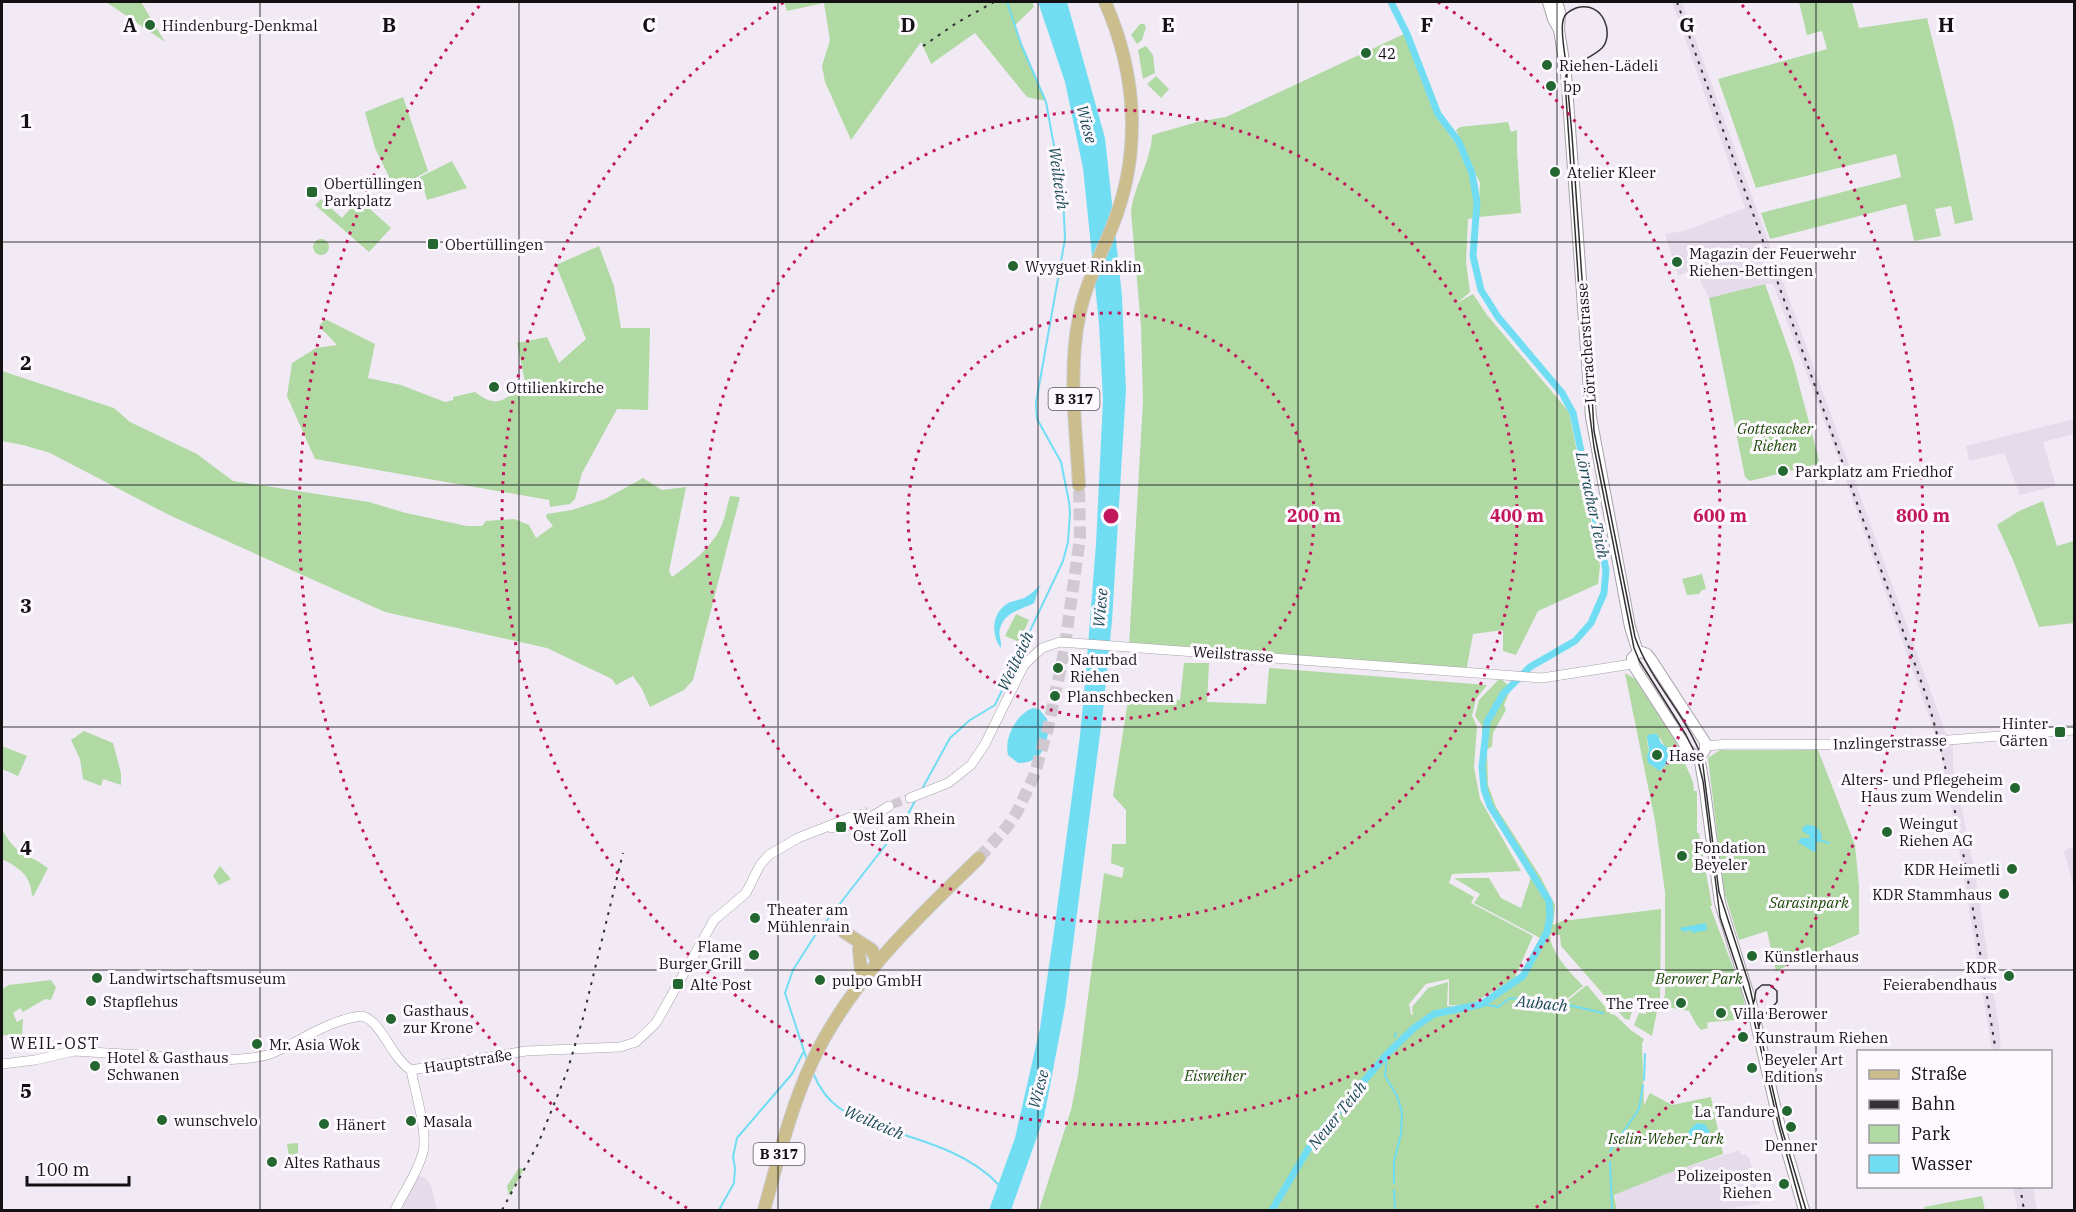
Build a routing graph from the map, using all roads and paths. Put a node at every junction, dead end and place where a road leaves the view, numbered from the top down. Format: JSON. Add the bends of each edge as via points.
{"nodes":[{"id":1,"x":1097,"y":2,"type":"edge"},
{"id":2,"x":1104,"y":2,"type":"edge"},
{"id":3,"x":1548,"y":2,"type":"edge"},
{"id":4,"x":1557,"y":2,"type":"edge"},
{"id":5,"x":1108,"y":18,"type":"junction"},
{"id":6,"x":1559,"y":30,"type":"junction"},
{"id":7,"x":1079,"y":485,"type":"tunnel mouth"},
{"id":8,"x":1638,"y":652,"type":"junction"},
{"id":9,"x":1632,"y":664,"type":"junction"},
{"id":10,"x":2074,"y":730,"type":"edge"},
{"id":11,"x":1706,"y":746,"type":"junction"},
{"id":12,"x":1699,"y":756,"type":"junction"},
{"id":13,"x":916,"y":796,"type":"tunnel mouth"},
{"id":14,"x":868,"y":811,"type":"tunnel mouth"},
{"id":15,"x":854,"y":816,"type":"tunnel mouth"},
{"id":16,"x":826,"y":828,"type":"junction"},
{"id":17,"x":979,"y":858,"type":"tunnel mouth"},
{"id":18,"x":847,"y":934,"type":"dead end"},
{"id":19,"x":899,"y":936,"type":"junction"},
{"id":20,"x":862,"y":947,"type":"junction"},
{"id":21,"x":877,"y":962,"type":"junction"},
{"id":22,"x":862,"y":982,"type":"junction"},
{"id":23,"x":2,"y":1064,"type":"edge"},
{"id":24,"x":411,"y":1070,"type":"junction"},
{"id":25,"x":395,"y":1210,"type":"edge"},
{"id":26,"x":764,"y":1210,"type":"edge"},
{"id":27,"x":1804,"y":1210,"type":"edge"}],
"edges":[{"from":1,"to":5,"type":"main road","number":"B 317"},
{"from":2,"to":5,"type":"main road","number":"B 317"},
{"from":3,"to":6,"type":"main road","name":"Lörracherstrasse"},
{"from":4,"to":6,"type":"main road","name":"Lörracherstrasse"},
{"from":5,"to":7,"type":"main road","number":"B 317","via":[[1127,76],[1132,138],[1121,203],[1079,314],[1073,366]]},
{"from":6,"to":8,"type":"main road","name":"Lörracherstrasse","via":[[1566,74],[1593,431]]},
{"from":8,"to":9,"type":"main road"},
{"from":8,"to":11,"type":"main road","name":"Lörracherstrasse","via":[[1647,654]]},
{"from":9,"to":12,"type":"main road","via":[[1691,755]]},
{"from":9,"to":13,"type":"street","name":"Weilstrasse","via":[[1550,678],[1125,645],[1054,643],[1041,648],[1021,669],[971,765],[948,783]]},
{"from":10,"to":11,"type":"street","name":"Inzlingerstrasse","via":[[1886,745]]},
{"from":11,"to":12,"type":"main road"},
{"from":12,"to":27,"type":"main road","via":[[1720,903],[1751,1002]]},
{"from":14,"to":16,"type":"street","name":"Hauptstraße","via":[[891,805],[870,818]]},
{"from":15,"to":16,"type":"street","name":"Hauptstraße"},
{"from":16,"to":24,"type":"street","name":"Hauptstraße","via":[[787,843],[765,860],[746,893],[714,920],[660,1016],[636,1042],[621,1047],[526,1051]]},
{"from":17,"to":19,"type":"main road","number":"B 317"},
{"from":18,"to":20,"type":"main road"},
{"from":19,"to":20,"type":"main road"},
{"from":19,"to":21,"type":"main road","number":"B 317"},
{"from":20,"to":21,"type":"main road","via":[[875,955]]},
{"from":20,"to":22,"type":"main road"},
{"from":21,"to":22,"type":"main road","number":"B 317"},
{"from":22,"to":26,"type":"main road","number":"B 317","via":[[831,1026],[810,1066],[786,1130]]},
{"from":23,"to":24,"type":"street","name":"Hauptstraße","via":[[74,1051],[247,1058],[269,1054],[336,1023],[366,1016],[399,1061]]},
{"from":24,"to":25,"type":"street","via":[[425,1140],[418,1166]]}]}
